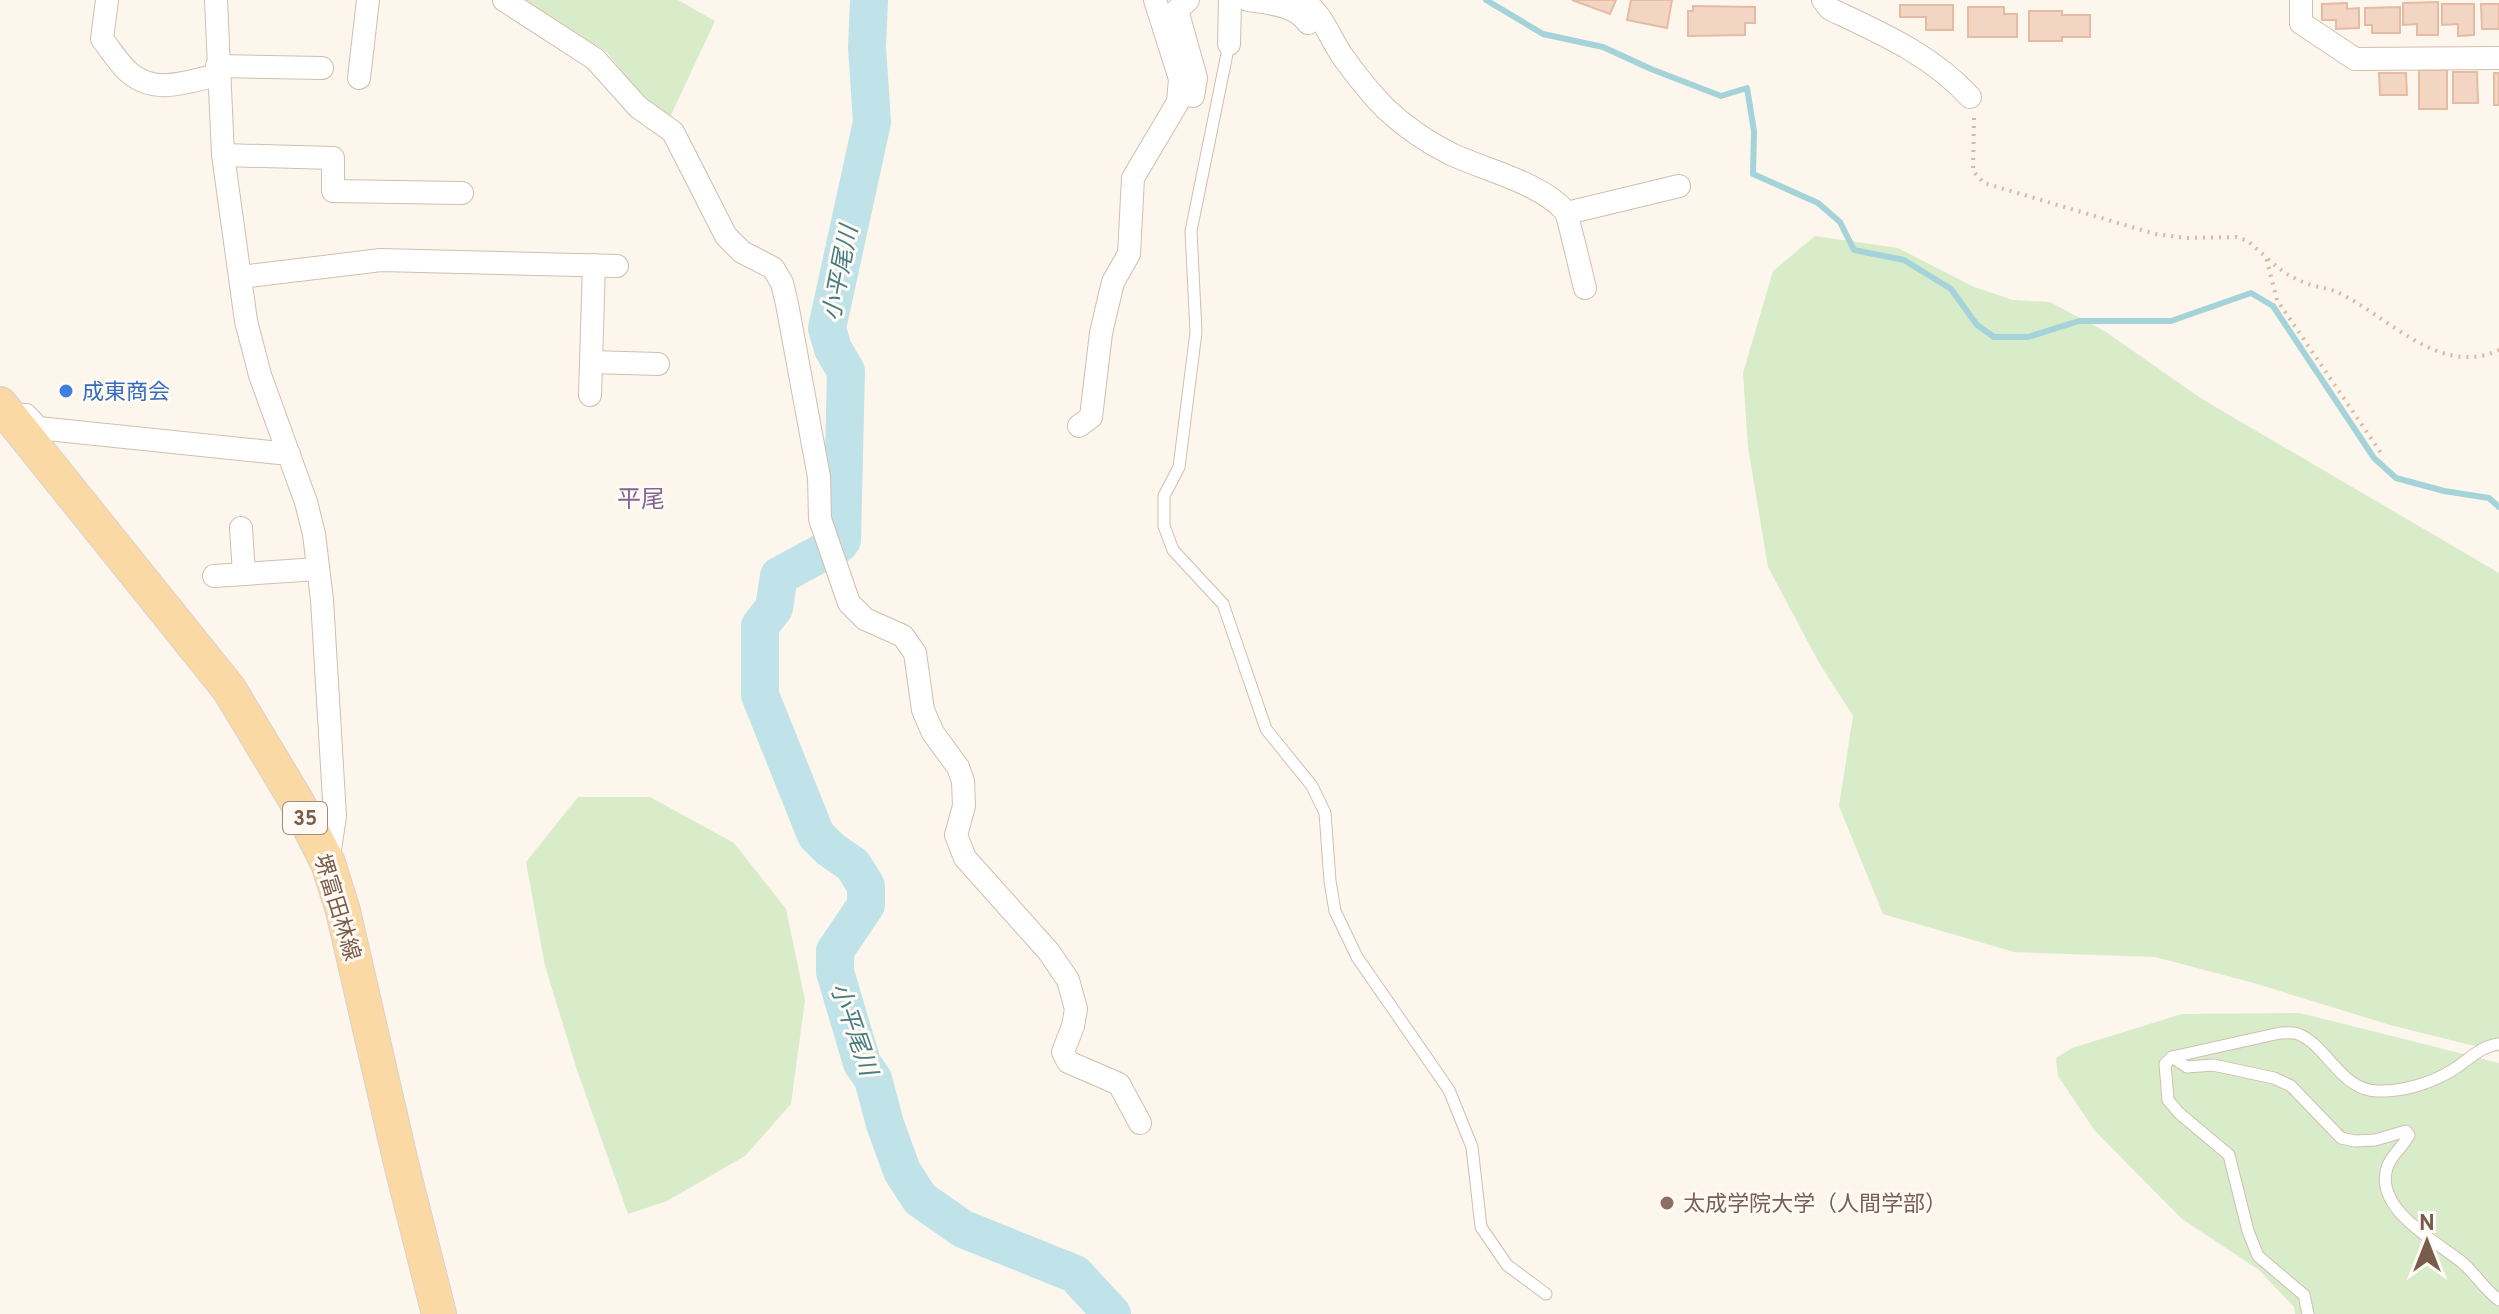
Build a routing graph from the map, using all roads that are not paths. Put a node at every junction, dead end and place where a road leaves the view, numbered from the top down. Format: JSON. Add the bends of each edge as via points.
{"nodes":[{"id":1,"x":107,"y":0,"type":"edge"},
{"id":2,"x":216,"y":0,"type":"edge"},
{"id":3,"x":368,"y":0,"type":"edge"},
{"id":4,"x":504,"y":0,"type":"edge"},
{"id":5,"x":1155,"y":0,"type":"edge"},
{"id":6,"x":1188,"y":0,"type":"edge"},
{"id":7,"x":1230,"y":0,"type":"edge"},
{"id":8,"x":1248,"y":0,"type":"edge"},
{"id":9,"x":1299,"y":0,"type":"edge"},
{"id":10,"x":1823,"y":0,"type":"edge"},
{"id":11,"x":2301,"y":0,"type":"edge"},
{"id":12,"x":1229,"y":44,"type":"joint"},
{"id":13,"x":2499,"y":58,"type":"edge"},
{"id":14,"x":322,"y":68,"type":"dead end"},
{"id":15,"x":218,"y":71,"type":"junction"},
{"id":16,"x":359,"y":78,"type":"dead end"},
{"id":17,"x":1970,"y":97,"type":"road end"},
{"id":18,"x":1409,"y":127,"type":"junction"},
{"id":19,"x":223,"y":155,"type":"junction"},
{"id":20,"x":1133,"y":178,"type":"junction"},
{"id":21,"x":1679,"y":186,"type":"dead end"},
{"id":22,"x":462,"y":193,"type":"dead end"},
{"id":23,"x":1567,"y":213,"type":"junction"},
{"id":24,"x":594,"y":265,"type":"junction"},
{"id":25,"x":617,"y":266,"type":"dead end"},
{"id":26,"x":241,"y":277,"type":"junction"},
{"id":27,"x":1585,"y":288,"type":"dead end"},
{"id":28,"x":591,"y":362,"type":"junction"},
{"id":29,"x":658,"y":364,"type":"dead end"},
{"id":30,"x":590,"y":395,"type":"dead end"},
{"id":31,"x":6,"y":410,"type":"edge"},
{"id":32,"x":1079,"y":426,"type":"dead end"},
{"id":33,"x":289,"y":454,"type":"junction"},
{"id":34,"x":241,"y":528,"type":"dead end"},
{"id":35,"x":318,"y":569,"type":"junction"},
{"id":36,"x":244,"y":574,"type":"junction"},
{"id":37,"x":214,"y":576,"type":"dead end"},
{"id":38,"x":328,"y":863,"type":"junction"},
{"id":39,"x":2499,"y":1044,"type":"edge"},
{"id":40,"x":2172,"y":1057,"type":"junction"},
{"id":41,"x":1140,"y":1123,"type":"dead end"},
{"id":42,"x":1546,"y":1294,"type":"dead end"},
{"id":43,"x":2499,"y":1300,"type":"edge"},
{"id":44,"x":439,"y":1314,"type":"edge"},
{"id":45,"x":2308,"y":1314,"type":"edge"}],
"edges":[{"from":1,"to":15,"type":"street","via":[[102,39],[131,74],[166,86]]},
{"from":2,"to":15,"type":"street"},
{"from":3,"to":16,"type":"street"},
{"from":4,"to":41,"type":"street","via":[[595,59],[638,107],[673,132],[726,236],[742,252],[773,268],[782,283],[819,477],[820,519],[849,603],[865,619],[903,636],[915,653],[923,710],[963,781],[964,806],[956,835],[965,858],[1068,980],[1076,1009],[1063,1052],[1068,1062],[1119,1084]]},
{"from":5,"to":20,"type":"street","via":[[1180,79],[1178,102]]},
{"from":6,"to":20,"type":"street","via":[[1177,10],[1196,78],[1192,105],[1152,168]]},
{"from":7,"to":12,"type":"street"},
{"from":8,"to":18,"type":"street","via":[[1283,6],[1304,17],[1364,98],[1403,135]]},
{"from":9,"to":18,"type":"street","via":[[1320,18],[1363,83]]},
{"from":10,"to":17,"type":"street","via":[[1830,9],[1896,40],[1951,76]]},
{"from":11,"to":13,"type":"street","via":[[2301,23],[2355,59]]},
{"from":12,"to":42,"type":"lane","via":[[1191,231],[1196,332],[1179,467],[1164,496],[1164,526],[1173,550],[1223,604],[1266,729],[1312,786],[1325,813],[1335,911],[1357,957],[1449,1090],[1472,1147],[1481,1227],[1507,1265]]},
{"from":14,"to":15,"type":"street"},
{"from":15,"to":19,"type":"street"},
{"from":18,"to":23,"type":"street","via":[[1448,152],[1539,191]]},
{"from":19,"to":22,"type":"street","via":[[333,158],[333,191]]},
{"from":19,"to":26,"type":"street"},
{"from":20,"to":32,"type":"street","via":[[1129,254],[1113,282],[1101,333],[1091,417]]},
{"from":21,"to":23,"type":"street"},
{"from":23,"to":27,"type":"street"},
{"from":24,"to":25,"type":"street"},
{"from":24,"to":26,"type":"street","via":[[381,260]]},
{"from":24,"to":28,"type":"street"},
{"from":26,"to":33,"type":"street","via":[[260,375]]},
{"from":28,"to":29,"type":"street"},
{"from":28,"to":30,"type":"street"},
{"from":31,"to":33,"type":"street","via":[[26,415],[38,428]]},
{"from":31,"to":38,"type":"main road","name":"堺富田林線","number":"35","via":[[229,689]]},
{"from":33,"to":35,"type":"street","via":[[309,513]]},
{"from":34,"to":36,"type":"street"},
{"from":35,"to":36,"type":"street"},
{"from":35,"to":38,"type":"street","via":[[335,816]]},
{"from":36,"to":37,"type":"street"},
{"from":38,"to":44,"type":"main road","name":"堺富田林線","number":"35"},
{"from":39,"to":40,"type":"lane","via":[[2436,1078],[2376,1092],[2345,1078],[2297,1034],[2280,1033]]},
{"from":40,"to":43,"type":"lane","via":[[2187,1067],[2213,1065],[2291,1086],[2341,1138],[2375,1140],[2406,1131],[2409,1135],[2385,1174],[2397,1208]]},
{"from":40,"to":45,"type":"lane","via":[[2165,1064],[2168,1100],[2229,1155],[2258,1256],[2304,1295]]}]}
